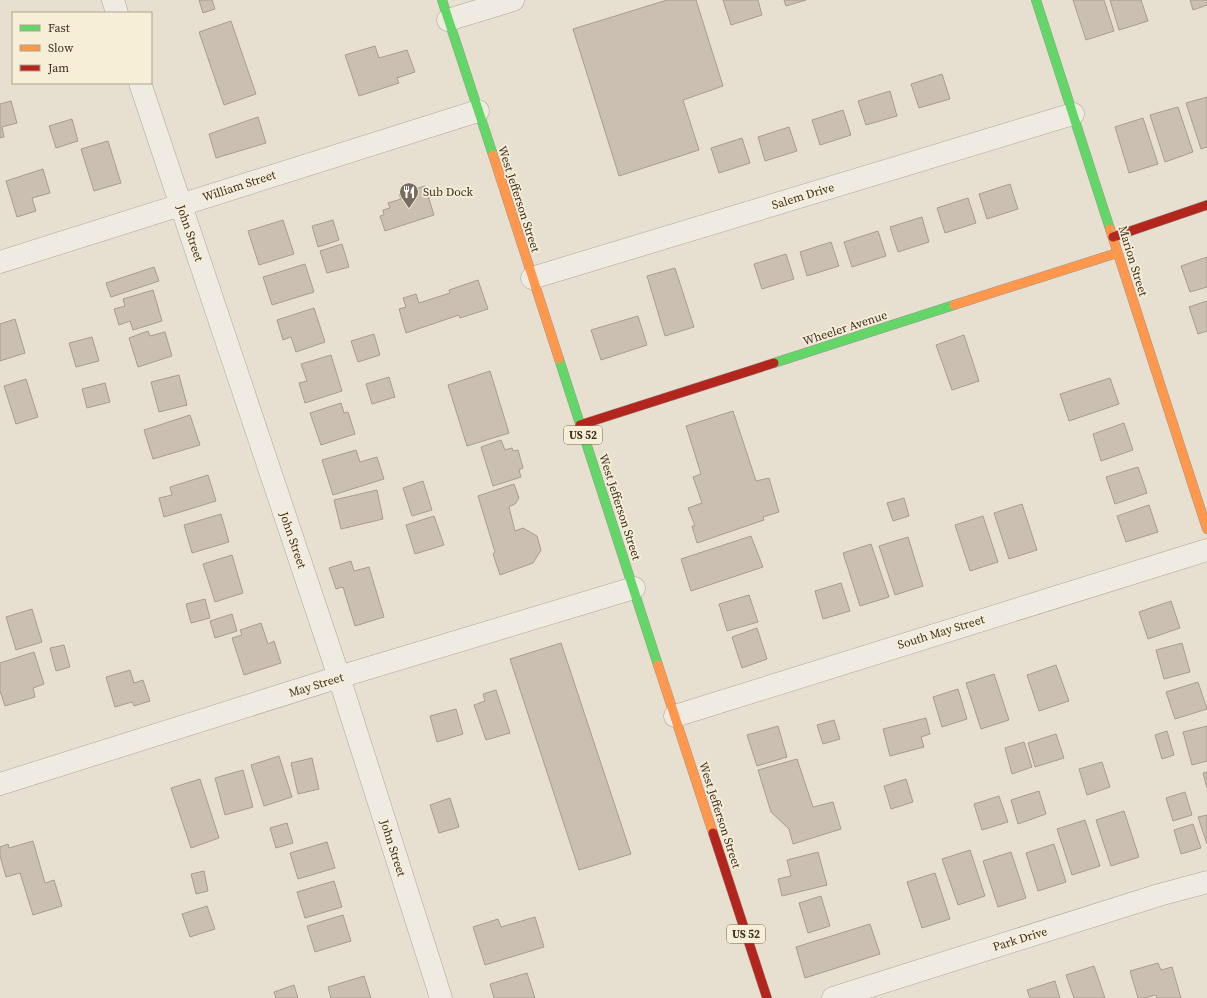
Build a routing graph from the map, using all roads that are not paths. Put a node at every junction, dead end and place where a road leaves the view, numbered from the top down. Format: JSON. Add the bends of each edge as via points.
{"nodes":[{"id":1,"x":113,"y":0,"type":"edge"},
{"id":2,"x":442,"y":0,"type":"edge"},
{"id":3,"x":513,"y":0,"type":"edge"},
{"id":4,"x":1036,"y":0,"type":"edge"},
{"id":5,"x":117,"y":12,"type":"edge"},
{"id":6,"x":448,"y":20,"type":"junction"},
{"id":7,"x":140,"y":84,"type":"edge"},
{"id":8,"x":478,"y":111,"type":"junction"},
{"id":9,"x":1073,"y":114,"type":"junction"},
{"id":10,"x":180,"y":205,"type":"junction"},
{"id":11,"x":1207,"y":205,"type":"edge"},
{"id":12,"x":1113,"y":237,"type":"junction"},
{"id":13,"x":1117,"y":253,"type":"junction"},
{"id":14,"x":0,"y":262,"type":"edge"},
{"id":15,"x":532,"y":278,"type":"junction"},
{"id":16,"x":580,"y":424,"type":"junction"},
{"id":17,"x":1207,"y":529,"type":"edge"},
{"id":18,"x":1207,"y":550,"type":"edge"},
{"id":19,"x":634,"y":588,"type":"junction"},
{"id":20,"x":340,"y":677,"type":"junction"},
{"id":21,"x":675,"y":716,"type":"junction"},
{"id":22,"x":0,"y":784,"type":"edge"},
{"id":23,"x":1207,"y":882,"type":"edge"},
{"id":24,"x":441,"y":998,"type":"edge"},
{"id":25,"x":767,"y":998,"type":"edge"},
{"id":26,"x":833,"y":998,"type":"edge"}],
"edges":[{"from":1,"to":5,"type":"street"},
{"from":2,"to":6,"type":"street","name":"West Jefferson Street","number":"US 52"},
{"from":3,"to":6,"type":"street"},
{"from":4,"to":9,"type":"street","name":"Marion Street"},
{"from":6,"to":8,"type":"street","name":"West Jefferson Street","number":"US 52"},
{"from":7,"to":10,"type":"street","name":"John Street"},
{"from":8,"to":10,"type":"street","name":"William Street"},
{"from":8,"to":15,"type":"street","name":"West Jefferson Street","number":"US 52"},
{"from":9,"to":12,"type":"street","name":"Marion Street"},
{"from":9,"to":15,"type":"street","name":"Salem Drive"},
{"from":10,"to":14,"type":"street","name":"William Street"},
{"from":10,"to":20,"type":"street","name":"John Street"},
{"from":11,"to":12,"type":"street"},
{"from":12,"to":13,"type":"street","name":"Marion Street"},
{"from":13,"to":16,"type":"street","name":"Wheeler Avenue"},
{"from":13,"to":17,"type":"street","name":"Marion Street"},
{"from":15,"to":16,"type":"street","name":"West Jefferson Street","number":"US 52"},
{"from":16,"to":19,"type":"street","name":"West Jefferson Street","number":"US 52"},
{"from":18,"to":21,"type":"street","name":"South May Street"},
{"from":19,"to":20,"type":"street","name":"May Street"},
{"from":19,"to":21,"type":"street","name":"West Jefferson Street","number":"US 52"},
{"from":20,"to":22,"type":"street","name":"May Street"},
{"from":20,"to":24,"type":"street","name":"John Street"},
{"from":21,"to":25,"type":"street","name":"West Jefferson Street","number":"US 52"},
{"from":23,"to":26,"type":"street","name":"Park Drive"}]}
